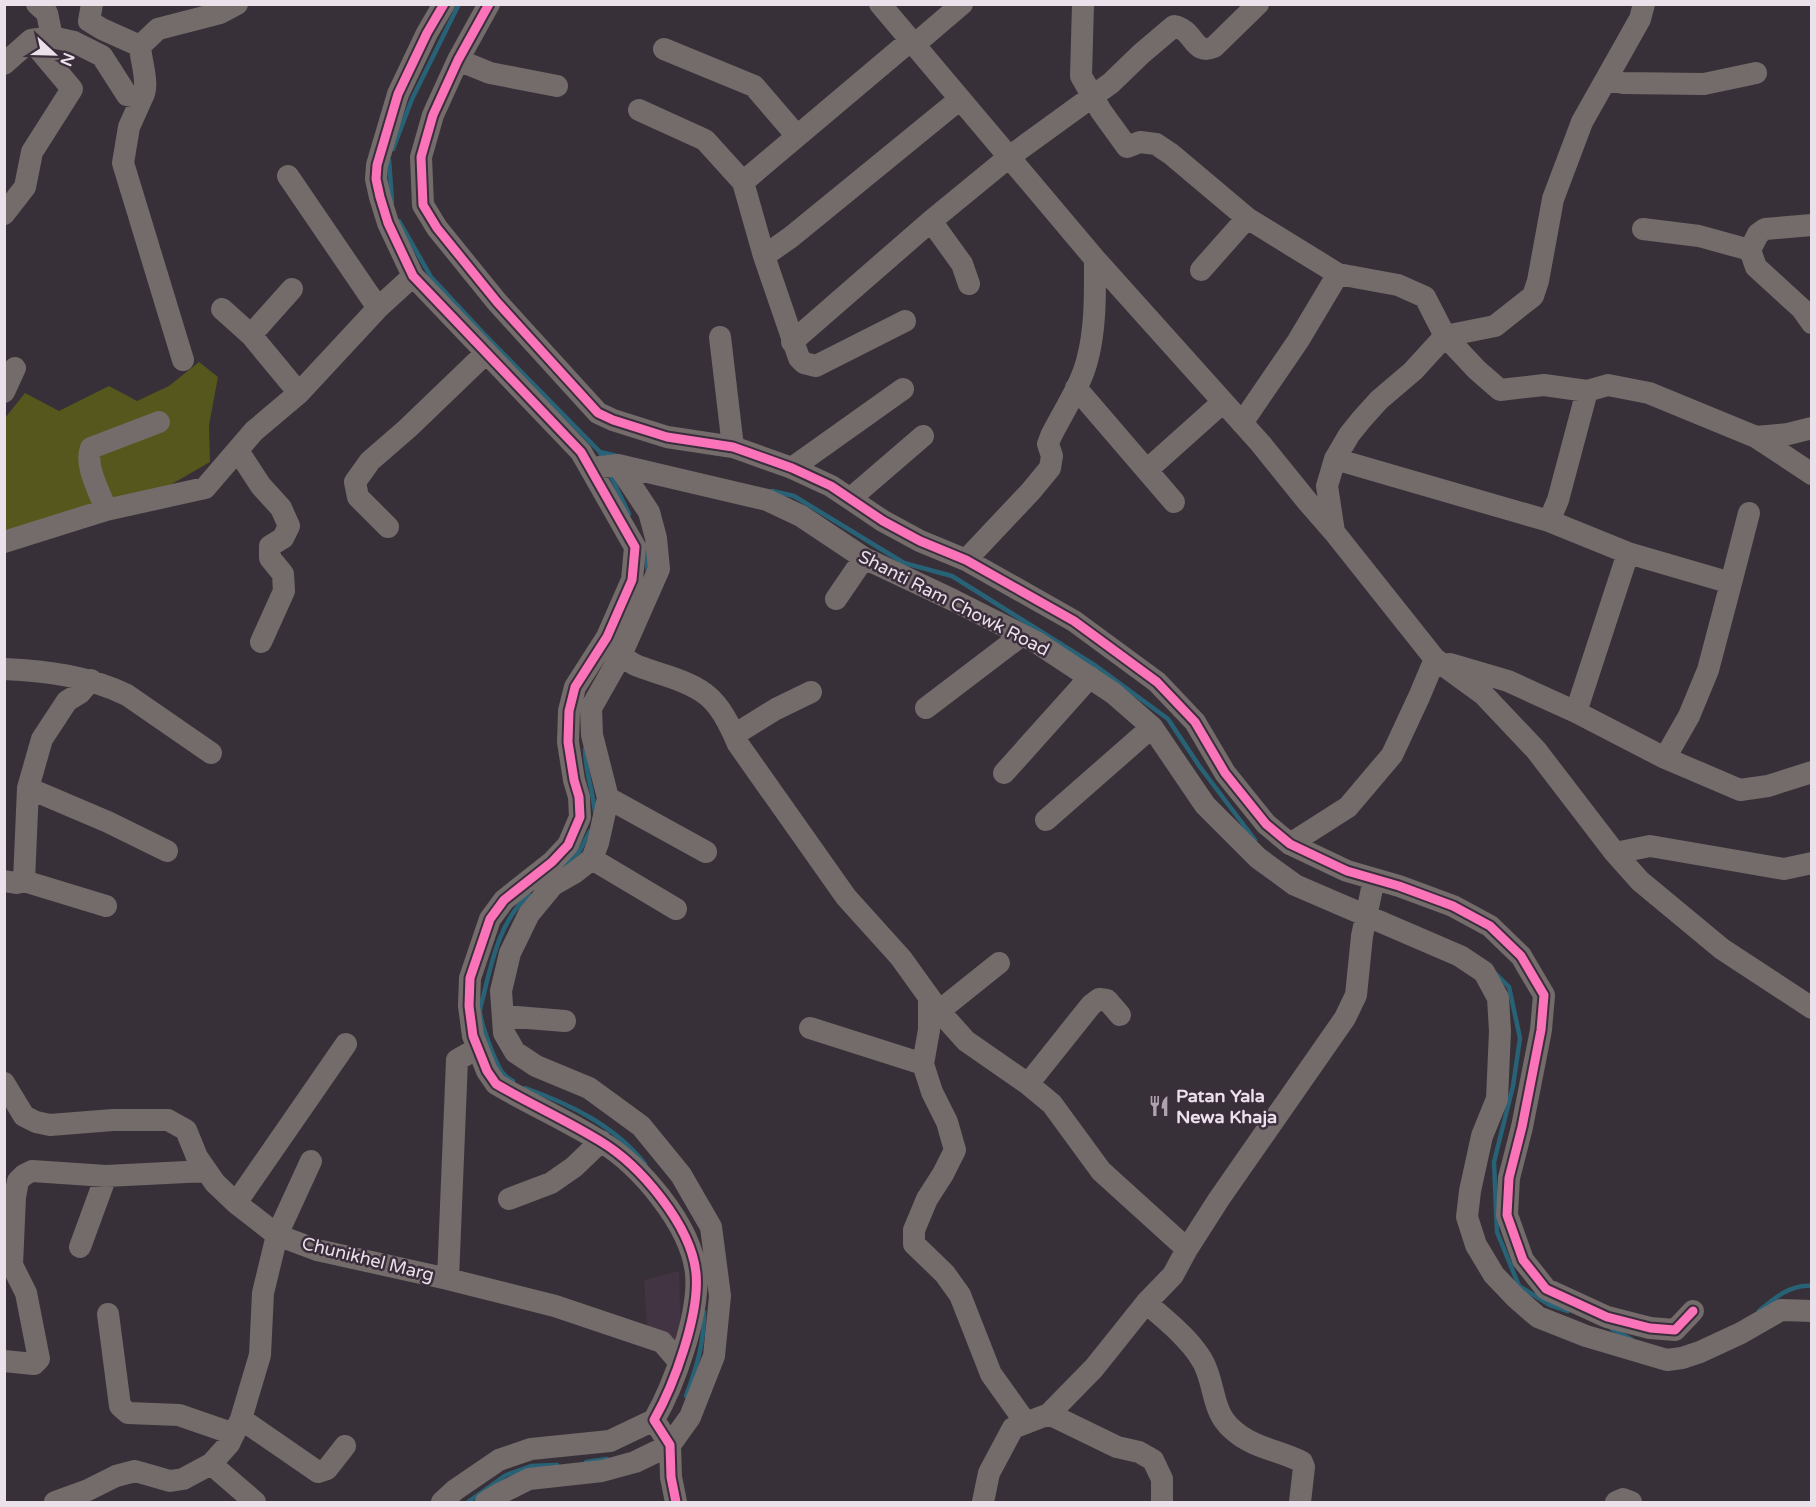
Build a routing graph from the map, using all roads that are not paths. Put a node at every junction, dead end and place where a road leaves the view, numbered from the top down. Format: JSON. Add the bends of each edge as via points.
{"nodes":[{"id":1,"x":37,"y":4,"type":"edge"},
{"id":2,"x":92,"y":4,"type":"edge"},
{"id":3,"x":237,"y":4,"type":"edge"},
{"id":4,"x":444,"y":4,"type":"edge"},
{"id":5,"x":489,"y":4,"type":"edge"},
{"id":6,"x":880,"y":4,"type":"edge"},
{"id":7,"x":962,"y":4,"type":"edge"},
{"id":8,"x":1083,"y":4,"type":"edge"},
{"id":9,"x":1258,"y":4,"type":"edge"},
{"id":10,"x":1644,"y":4,"type":"edge"},
{"id":11,"x":42,"y":38,"type":"junction"},
{"id":12,"x":912,"y":43,"type":"junction"},
{"id":13,"x":140,"y":46,"type":"junction"},
{"id":14,"x":664,"y":50,"type":"dead end"},
{"id":15,"x":458,"y":60,"type":"junction"},
{"id":16,"x":5,"y":62,"type":"edge"},
{"id":17,"x":1756,"y":73,"type":"dead end"},
{"id":18,"x":1606,"y":80,"type":"junction"},
{"id":19,"x":556,"y":86,"type":"dead end"},
{"id":20,"x":1093,"y":95,"type":"junction"},
{"id":21,"x":142,"y":98,"type":"junction"},
{"id":22,"x":960,"y":99,"type":"junction"},
{"id":23,"x":639,"y":110,"type":"dead end"},
{"id":24,"x":797,"y":136,"type":"junction"},
{"id":25,"x":1009,"y":157,"type":"junction"},
{"id":26,"x":288,"y":176,"type":"dead end"},
{"id":27,"x":743,"y":182,"type":"junction"},
{"id":28,"x":4,"y":214,"type":"edge"},
{"id":29,"x":1247,"y":218,"type":"junction"},
{"id":30,"x":931,"y":221,"type":"junction"},
{"id":31,"x":1812,"y":225,"type":"edge"},
{"id":32,"x":1643,"y":229,"type":"dead end"},
{"id":33,"x":1750,"y":250,"type":"junction"},
{"id":34,"x":764,"y":256,"type":"junction"},
{"id":35,"x":1095,"y":259,"type":"junction"},
{"id":36,"x":1200,"y":270,"type":"dead end"},
{"id":37,"x":1338,"y":274,"type":"junction"},
{"id":38,"x":413,"y":276,"type":"junction"},
{"id":39,"x":969,"y":284,"type":"dead end"},
{"id":40,"x":292,"y":289,"type":"dead end"},
{"id":41,"x":378,"y":308,"type":"junction"},
{"id":42,"x":222,"y":309,"type":"dead end"},
{"id":43,"x":1808,"y":314,"type":"edge"},
{"id":44,"x":905,"y":321,"type":"dead end"},
{"id":45,"x":251,"y":335,"type":"junction"},
{"id":46,"x":1445,"y":336,"type":"junction"},
{"id":47,"x":720,"y":338,"type":"dead end"},
{"id":48,"x":792,"y":342,"type":"junction"},
{"id":49,"x":486,"y":354,"type":"junction"},
{"id":50,"x":183,"y":360,"type":"dead end"},
{"id":51,"x":15,"y":368,"type":"dead end"},
{"id":52,"x":1076,"y":388,"type":"junction"},
{"id":53,"x":903,"y":389,"type":"dead end"},
{"id":54,"x":1587,"y":391,"type":"junction"},
{"id":55,"x":4,"y":392,"type":"edge"},
{"id":56,"x":299,"y":393,"type":"junction"},
{"id":57,"x":1223,"y":402,"type":"junction"},
{"id":58,"x":159,"y":422,"type":"dead end"},
{"id":59,"x":1242,"y":423,"type":"junction"},
{"id":60,"x":1812,"y":428,"type":"edge"},
{"id":61,"x":923,"y":436,"type":"dead end"},
{"id":62,"x":1756,"y":437,"type":"junction"},
{"id":63,"x":732,"y":447,"type":"junction"},
{"id":64,"x":238,"y":451,"type":"junction"},
{"id":65,"x":1335,"y":459,"type":"junction"},
{"id":66,"x":618,"y":465,"type":"junction"},
{"id":67,"x":592,"y":468,"type":"junction"},
{"id":68,"x":792,"y":468,"type":"junction"},
{"id":69,"x":1147,"y":470,"type":"junction"},
{"id":70,"x":1812,"y":474,"type":"edge"},
{"id":71,"x":851,"y":498,"type":"junction"},
{"id":72,"x":1174,"y":502,"type":"dead end"},
{"id":73,"x":106,"y":510,"type":"junction"},
{"id":74,"x":1749,"y":513,"type":"dead end"},
{"id":75,"x":1549,"y":521,"type":"junction"},
{"id":76,"x":388,"y":527,"type":"dead end"},
{"id":77,"x":1334,"y":532,"type":"junction"},
{"id":78,"x":4,"y":542,"type":"edge"},
{"id":79,"x":1628,"y":553,"type":"junction"},
{"id":80,"x":864,"y":558,"type":"junction"},
{"id":81,"x":966,"y":560,"type":"junction"},
{"id":82,"x":1731,"y":583,"type":"junction"},
{"id":83,"x":836,"y":599,"type":"dead end"},
{"id":84,"x":1022,"y":635,"type":"junction"},
{"id":85,"x":261,"y":642,"type":"dead end"},
{"id":86,"x":621,"y":655,"type":"junction"},
{"id":87,"x":1435,"y":659,"type":"junction"},
{"id":88,"x":4,"y":669,"type":"edge"},
{"id":89,"x":1090,"y":677,"type":"junction"},
{"id":90,"x":92,"y":680,"type":"junction"},
{"id":91,"x":811,"y":692,"type":"dead end"},
{"id":92,"x":926,"y":708,"type":"dead end"},
{"id":93,"x":1576,"y":712,"type":"junction"},
{"id":94,"x":1152,"y":726,"type":"junction"},
{"id":95,"x":734,"y":735,"type":"junction"},
{"id":96,"x":211,"y":753,"type":"dead end"},
{"id":97,"x":1665,"y":758,"type":"junction"},
{"id":98,"x":1812,"y":772,"type":"edge"},
{"id":99,"x":1004,"y":773,"type":"dead end"},
{"id":100,"x":28,"y":788,"type":"junction"},
{"id":101,"x":608,"y":798,"type":"junction"},
{"id":102,"x":1046,"y":820,"type":"dead end"},
{"id":103,"x":1290,"y":844,"type":"junction"},
{"id":104,"x":166,"y":851,"type":"dead end"},
{"id":105,"x":706,"y":852,"type":"dead end"},
{"id":106,"x":1615,"y":853,"type":"junction"},
{"id":107,"x":592,"y":859,"type":"junction"},
{"id":108,"x":1812,"y":863,"type":"edge"},
{"id":109,"x":14,"y":881,"type":"edge"},
{"id":110,"x":1369,"y":899,"type":"junction"},
{"id":111,"x":106,"y":906,"type":"dead end"},
{"id":112,"x":676,"y":909,"type":"dead end"},
{"id":113,"x":999,"y":963,"type":"dead end"},
{"id":114,"x":934,"y":1004,"type":"junction"},
{"id":115,"x":1812,"y":1008,"type":"edge"},
{"id":116,"x":1120,"y":1014,"type":"dead end"},
{"id":117,"x":503,"y":1016,"type":"junction"},
{"id":118,"x":565,"y":1021,"type":"dead end"},
{"id":119,"x":810,"y":1028,"type":"dead end"},
{"id":120,"x":346,"y":1044,"type":"dead end"},
{"id":121,"x":478,"y":1048,"type":"junction"},
{"id":122,"x":924,"y":1064,"type":"junction"},
{"id":123,"x":4,"y":1083,"type":"edge"},
{"id":124,"x":1028,"y":1084,"type":"junction"},
{"id":125,"x":601,"y":1141,"type":"junction"},
{"id":126,"x":311,"y":1161,"type":"dead end"},
{"id":127,"x":206,"y":1171,"type":"junction"},
{"id":128,"x":106,"y":1176,"type":"junction"},
{"id":129,"x":509,"y":1199,"type":"dead end"},
{"id":130,"x":236,"y":1203,"type":"junction"},
{"id":131,"x":277,"y":1235,"type":"junction"},
{"id":132,"x":80,"y":1247,"type":"dead end"},
{"id":133,"x":1187,"y":1249,"type":"junction"},
{"id":134,"x":448,"y":1279,"type":"junction"},
{"id":135,"x":1146,"y":1303,"type":"junction"},
{"id":136,"x":1693,"y":1311,"type":"dead end"},
{"id":137,"x":1812,"y":1311,"type":"edge"},
{"id":138,"x":108,"y":1314,"type":"dead end"},
{"id":139,"x":4,"y":1361,"type":"edge"},
{"id":140,"x":679,"y":1362,"type":"junction"},
{"id":141,"x":1049,"y":1414,"type":"junction"},
{"id":142,"x":1026,"y":1423,"type":"junction"},
{"id":143,"x":238,"y":1426,"type":"junction"},
{"id":144,"x":662,"y":1433,"type":"junction"},
{"id":145,"x":345,"y":1446,"type":"dead end"},
{"id":146,"x":211,"y":1464,"type":"junction"},
{"id":147,"x":55,"y":1503,"type":"edge"},
{"id":148,"x":255,"y":1503,"type":"edge"},
{"id":149,"x":442,"y":1503,"type":"edge"},
{"id":150,"x":486,"y":1503,"type":"edge"},
{"id":151,"x":676,"y":1503,"type":"edge"},
{"id":152,"x":983,"y":1503,"type":"edge"},
{"id":153,"x":1162,"y":1503,"type":"edge"},
{"id":154,"x":1300,"y":1503,"type":"edge"},
{"id":155,"x":1616,"y":1503,"type":"edge"},
{"id":156,"x":1631,"y":1503,"type":"edge"}],
"edges":[{"from":1,"to":11,"type":"street","via":[[47,13]]},
{"from":2,"to":13,"type":"street","via":[[89,21]]},
{"from":3,"to":13,"type":"street","via":[[220,13],[158,29]]},
{"from":4,"to":38,"type":"street","via":[[399,94],[377,165],[376,179],[388,223]]},
{"from":5,"to":15,"type":"street"},
{"from":6,"to":12,"type":"street"},
{"from":7,"to":12,"type":"street"},
{"from":8,"to":20,"type":"street","via":[[1081,76]]},
{"from":9,"to":20,"type":"street","via":[[1207,50],[1200,48],[1183,27],[1174,26]]},
{"from":10,"to":18,"type":"street","via":[[1640,19]]},
{"from":11,"to":16,"type":"street"},
{"from":11,"to":21,"type":"street","via":[[74,42],[102,56],[128,95]]},
{"from":11,"to":28,"type":"street","via":[[72,89],[32,152],[25,187]]},
{"from":12,"to":22,"type":"street"},
{"from":12,"to":24,"type":"street"},
{"from":13,"to":21,"type":"street","via":[[146,87]]},
{"from":14,"to":24,"type":"street","via":[[754,86]]},
{"from":15,"to":19,"type":"street","via":[[490,73]]},
{"from":15,"to":63,"type":"street","via":[[433,115],[421,157],[423,205],[437,228],[497,302],[598,413],[667,437]]},
{"from":17,"to":18,"type":"street","via":[[1704,84]]},
{"from":18,"to":46,"type":"street","via":[[1582,122],[1553,199],[1533,296],[1495,326]]},
{"from":20,"to":25,"type":"street"},
{"from":20,"to":29,"type":"street","via":[[1127,147],[1140,142],[1156,144]]},
{"from":21,"to":50,"type":"street","via":[[129,127],[123,163]]},
{"from":22,"to":25,"type":"street"},
{"from":22,"to":34,"type":"street"},
{"from":23,"to":27,"type":"street","via":[[705,140]]},
{"from":24,"to":27,"type":"street"},
{"from":25,"to":30,"type":"street"},
{"from":25,"to":35,"type":"street"},
{"from":26,"to":41,"type":"street"},
{"from":27,"to":34,"type":"street"},
{"from":29,"to":36,"type":"street"},
{"from":29,"to":37,"type":"street"},
{"from":30,"to":39,"type":"street","via":[[962,264]]},
{"from":30,"to":48,"type":"street"},
{"from":31,"to":33,"type":"street","via":[[1765,229]]},
{"from":32,"to":33,"type":"street","via":[[1699,236]]},
{"from":33,"to":43,"type":"street","via":[[1756,267]]},
{"from":34,"to":48,"type":"street"},
{"from":35,"to":52,"type":"street","via":[[1092,328],[1087,361]]},
{"from":35,"to":57,"type":"street"},
{"from":37,"to":46,"type":"street","via":[[1398,285],[1425,297]]},
{"from":37,"to":59,"type":"street"},
{"from":38,"to":41,"type":"street"},
{"from":38,"to":49,"type":"street"},
{"from":40,"to":45,"type":"street"},
{"from":41,"to":56,"type":"street"},
{"from":42,"to":45,"type":"street"},
{"from":44,"to":48,"type":"street","via":[[816,366],[799,358]]},
{"from":45,"to":56,"type":"street"},
{"from":46,"to":54,"type":"street","via":[[1500,390],[1544,385]]},
{"from":46,"to":65,"type":"street","via":[[1367,413]]},
{"from":47,"to":63,"type":"street"},
{"from":49,"to":67,"type":"street"},
{"from":49,"to":76,"type":"street","via":[[370,461],[355,482],[358,498]]},
{"from":51,"to":55,"type":"street"},
{"from":52,"to":69,"type":"street"},
{"from":52,"to":81,"type":"street","via":[[1048,444],[1050,468]]},
{"from":53,"to":68,"type":"street"},
{"from":54,"to":62,"type":"street","via":[[1608,386],[1649,393]]},
{"from":54,"to":75,"type":"street"},
{"from":56,"to":64,"type":"street","via":[[254,431]]},
{"from":57,"to":59,"type":"street"},
{"from":57,"to":69,"type":"street"},
{"from":58,"to":73,"type":"street","via":[[92,448],[89,464]]},
{"from":59,"to":77,"type":"street"},
{"from":60,"to":62,"type":"street"},
{"from":61,"to":71,"type":"street"},
{"from":62,"to":70,"type":"street"},
{"from":63,"to":68,"type":"street"},
{"from":64,"to":73,"type":"street","via":[[205,488]]},
{"from":64,"to":85,"type":"street","via":[[290,526],[283,538],[270,546],[270,558],[283,574],[284,591]]},
{"from":65,"to":75,"type":"street"},
{"from":65,"to":77,"type":"street","via":[[1327,486]]},
{"from":66,"to":67,"type":"street","name":"Shanti Ram Chowk Road"},
{"from":66,"to":80,"type":"street","name":"Shanti Ram Chowk Road","via":[[767,500],[801,516]]},
{"from":66,"to":86,"type":"street","via":[[648,512],[659,569]]},
{"from":67,"to":121,"type":"street","via":[[635,547],[632,580],[607,637],[575,687],[569,711],[568,742],[580,817],[568,845],[504,900],[490,920],[479,948],[470,978],[469,1006]]},
{"from":68,"to":71,"type":"street"},
{"from":69,"to":72,"type":"street"},
{"from":71,"to":81,"type":"street","via":[[883,521]]},
{"from":73,"to":78,"type":"street"},
{"from":74,"to":82,"type":"street"},
{"from":75,"to":79,"type":"street"},
{"from":77,"to":87,"type":"street"},
{"from":79,"to":82,"type":"street"},
{"from":79,"to":93,"type":"street"},
{"from":80,"to":83,"type":"street"},
{"from":80,"to":84,"type":"street","name":"Shanti Ram Chowk Road"},
{"from":81,"to":103,"type":"street","via":[[1074,621],[1157,682],[1195,722],[1225,773],[1266,824]]},
{"from":82,"to":97,"type":"street","via":[[1708,670],[1689,716]]},
{"from":84,"to":89,"type":"street","name":"Shanti Ram Chowk Road"},
{"from":84,"to":92,"type":"street"},
{"from":86,"to":95,"type":"street","via":[[633,665],[703,691],[727,717]]},
{"from":86,"to":101,"type":"street","via":[[591,708],[592,735]]},
{"from":87,"to":93,"type":"street","via":[[1508,681]]},
{"from":87,"to":103,"type":"street","via":[[1392,755],[1348,807]]},
{"from":87,"to":106,"type":"street","via":[[1483,694],[1536,750]]},
{"from":88,"to":90,"type":"street","via":[[46,671]]},
{"from":89,"to":94,"type":"street","name":"Shanti Ram Chowk Road"},
{"from":89,"to":99,"type":"street"},
{"from":90,"to":96,"type":"street","via":[[127,695]]},
{"from":90,"to":100,"type":"street","via":[[67,701],[42,739]]},
{"from":91,"to":95,"type":"street"},
{"from":93,"to":97,"type":"street"},
{"from":94,"to":102,"type":"street"},
{"from":94,"to":110,"type":"street","name":"Shanti Ram Chowk Road","via":[[1205,805],[1258,858],[1295,885]]},
{"from":95,"to":114,"type":"street","via":[[846,897],[901,958]]},
{"from":97,"to":98,"type":"street","via":[[1740,790]]},
{"from":100,"to":104,"type":"street"},
{"from":100,"to":109,"type":"street","via":[[27,830]]},
{"from":101,"to":105,"type":"street"},
{"from":101,"to":107,"type":"street"},
{"from":103,"to":110,"type":"street","via":[[1347,871]]},
{"from":106,"to":108,"type":"street","via":[[1650,846],[1784,869]]},
{"from":106,"to":115,"type":"street","via":[[1640,880],[1722,950]]},
{"from":107,"to":112,"type":"street"},
{"from":107,"to":117,"type":"street","via":[[552,885],[530,914],[510,953],[501,991]]},
{"from":109,"to":111,"type":"street"},
{"from":110,"to":133,"type":"street","via":[[1356,995],[1345,1018]]},
{"from":110,"to":136,"type":"street","via":[[1453,906],[1490,926],[1521,956],[1544,995],[1541,1030],[1509,1178],[1507,1215],[1523,1260],[1546,1289],[1607,1317],[1675,1330]]},
{"from":110,"to":137,"type":"street","name":"Shanti Ram Chowk Road","via":[[1484,972],[1498,998],[1497,1099],[1482,1136],[1467,1217],[1476,1245],[1494,1275],[1516,1298],[1538,1317],[1667,1360],[1700,1352],[1781,1310]]},
{"from":113,"to":114,"type":"street"},
{"from":114,"to":122,"type":"street"},
{"from":114,"to":124,"type":"street","via":[[966,1041]]},
{"from":116,"to":124,"type":"street","via":[[1107,1000],[1099,999],[1091,1005]]},
{"from":117,"to":118,"type":"street"},
{"from":117,"to":144,"type":"street","via":[[504,1033],[515,1052],[536,1066],[589,1088],[641,1126],[681,1175],[711,1227],[720,1296],[714,1356],[690,1417]]},
{"from":119,"to":122,"type":"street"},
{"from":120,"to":130,"type":"street"},
{"from":121,"to":125,"type":"street","via":[[486,1071],[496,1084]]},
{"from":121,"to":134,"type":"street","via":[[457,1060]]},
{"from":122,"to":142,"type":"street","via":[[955,1150],[923,1209],[914,1230],[914,1244],[960,1295],[991,1374]]},
{"from":123,"to":127,"type":"street","name":"Chunikhel Marg","via":[[24,1116],[36,1122],[50,1125],[168,1120],[186,1130]]},
{"from":124,"to":133,"type":"street","via":[[1052,1104],[1101,1170]]},
{"from":125,"to":129,"type":"street","via":[[551,1183]]},
{"from":125,"to":140,"type":"street","via":[[635,1166],[661,1197],[694,1257],[697,1276],[692,1318]]},
{"from":126,"to":131,"type":"street"},
{"from":127,"to":128,"type":"street"},
{"from":127,"to":130,"type":"street","name":"Chunikhel Marg"},
{"from":128,"to":132,"type":"street"},
{"from":128,"to":139,"type":"street","via":[[32,1171],[18,1180],[12,1264],[26,1293],[39,1359],[34,1364]]},
{"from":130,"to":131,"type":"street","name":"Chunikhel Marg"},
{"from":131,"to":134,"type":"street","name":"Chunikhel Marg","via":[[317,1250]]},
{"from":131,"to":143,"type":"street","via":[[263,1293],[260,1355]]},
{"from":133,"to":135,"type":"street","via":[[1173,1275]]},
{"from":134,"to":140,"type":"street","name":"Chunikhel Marg","via":[[555,1306],[662,1342]]},
{"from":135,"to":141,"type":"street","via":[[1094,1368]]},
{"from":135,"to":154,"type":"street","via":[[1179,1331],[1195,1352],[1207,1370],[1220,1415],[1231,1429],[1261,1447],[1302,1462]]},
{"from":138,"to":143,"type":"street","via":[[120,1406],[129,1413],[179,1414]]},
{"from":140,"to":144,"type":"street","via":[[668,1394]]},
{"from":141,"to":142,"type":"street"},
{"from":141,"to":153,"type":"street","via":[[1153,1460],[1162,1479]]},
{"from":142,"to":152,"type":"street","via":[[1013,1428],[989,1473]]},
{"from":143,"to":145,"type":"street","via":[[318,1472],[327,1469]]},
{"from":143,"to":146,"type":"street","via":[[230,1444]]},
{"from":144,"to":149,"type":"street","via":[[531,1449],[499,1460],[454,1490]]},
{"from":144,"to":150,"type":"street","via":[[635,1462],[602,1471],[529,1479]]},
{"from":144,"to":151,"type":"street"},
{"from":146,"to":147,"type":"street","via":[[183,1479],[170,1481],[135,1471]]},
{"from":146,"to":148,"type":"street"},
{"from":155,"to":156,"type":"street","via":[[1623,1499]]}]}
